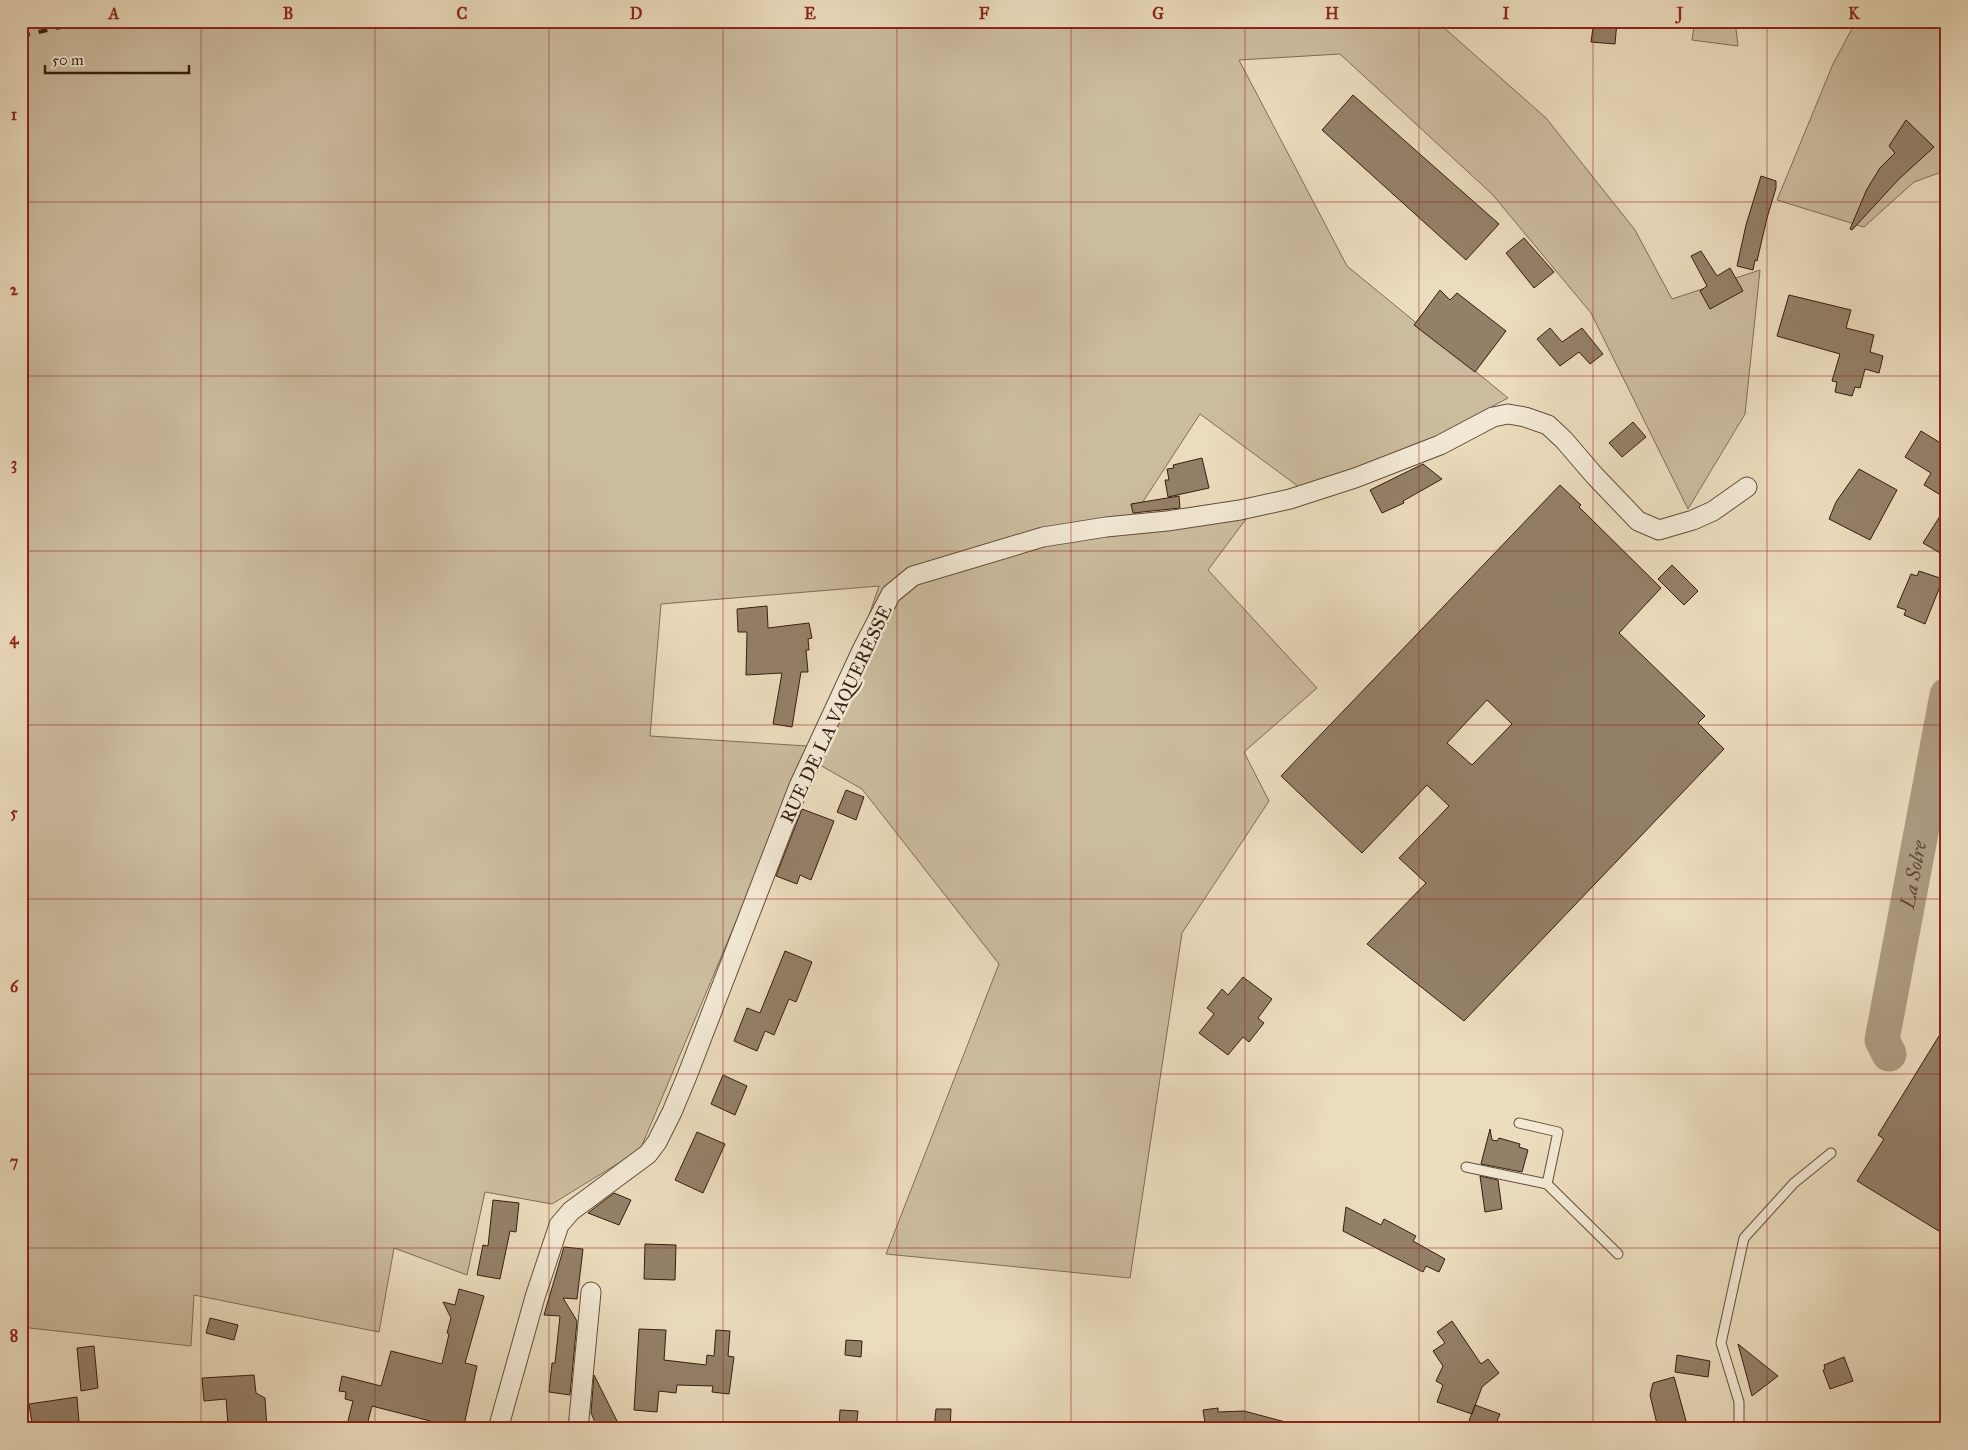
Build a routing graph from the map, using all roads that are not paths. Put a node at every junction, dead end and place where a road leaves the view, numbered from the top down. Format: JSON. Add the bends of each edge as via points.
{"nodes":[{"id":1,"x":1747,"y":487,"type":"dead end"},
{"id":2,"x":1519,"y":1123,"type":"dead end"},
{"id":3,"x":1830,"y":1153,"type":"dead end"},
{"id":4,"x":1466,"y":1167,"type":"dead end"},
{"id":5,"x":1548,"y":1184,"type":"junction"},
{"id":6,"x":1618,"y":1254,"type":"dead end"},
{"id":7,"x":591,"y":1292,"type":"dead end"},
{"id":8,"x":498,"y":1429,"type":"edge"},
{"id":9,"x":578,"y":1429,"type":"edge"},
{"id":10,"x":1739,"y":1429,"type":"edge"}],
"edges":[{"from":1,"to":8,"type":"street","name":"RUE DE LA VAQUERESSE","via":[[1713,511],[1659,530],[1638,521],[1548,425],[1508,414],[1493,417],[1440,444],[1356,478],[1290,499],[1166,522],[1043,536],[913,576],[891,594],[799,786],[687,1076],[657,1142],[648,1154],[571,1211],[559,1225]]},
{"from":2,"to":5,"type":"lane","via":[[1558,1132]]},
{"from":3,"to":10,"type":"lane","via":[[1794,1182],[1744,1238],[1721,1343],[1739,1402]]},
{"from":4,"to":5,"type":"lane"},
{"from":5,"to":6,"type":"lane"},
{"from":7,"to":9,"type":"street"}]}
